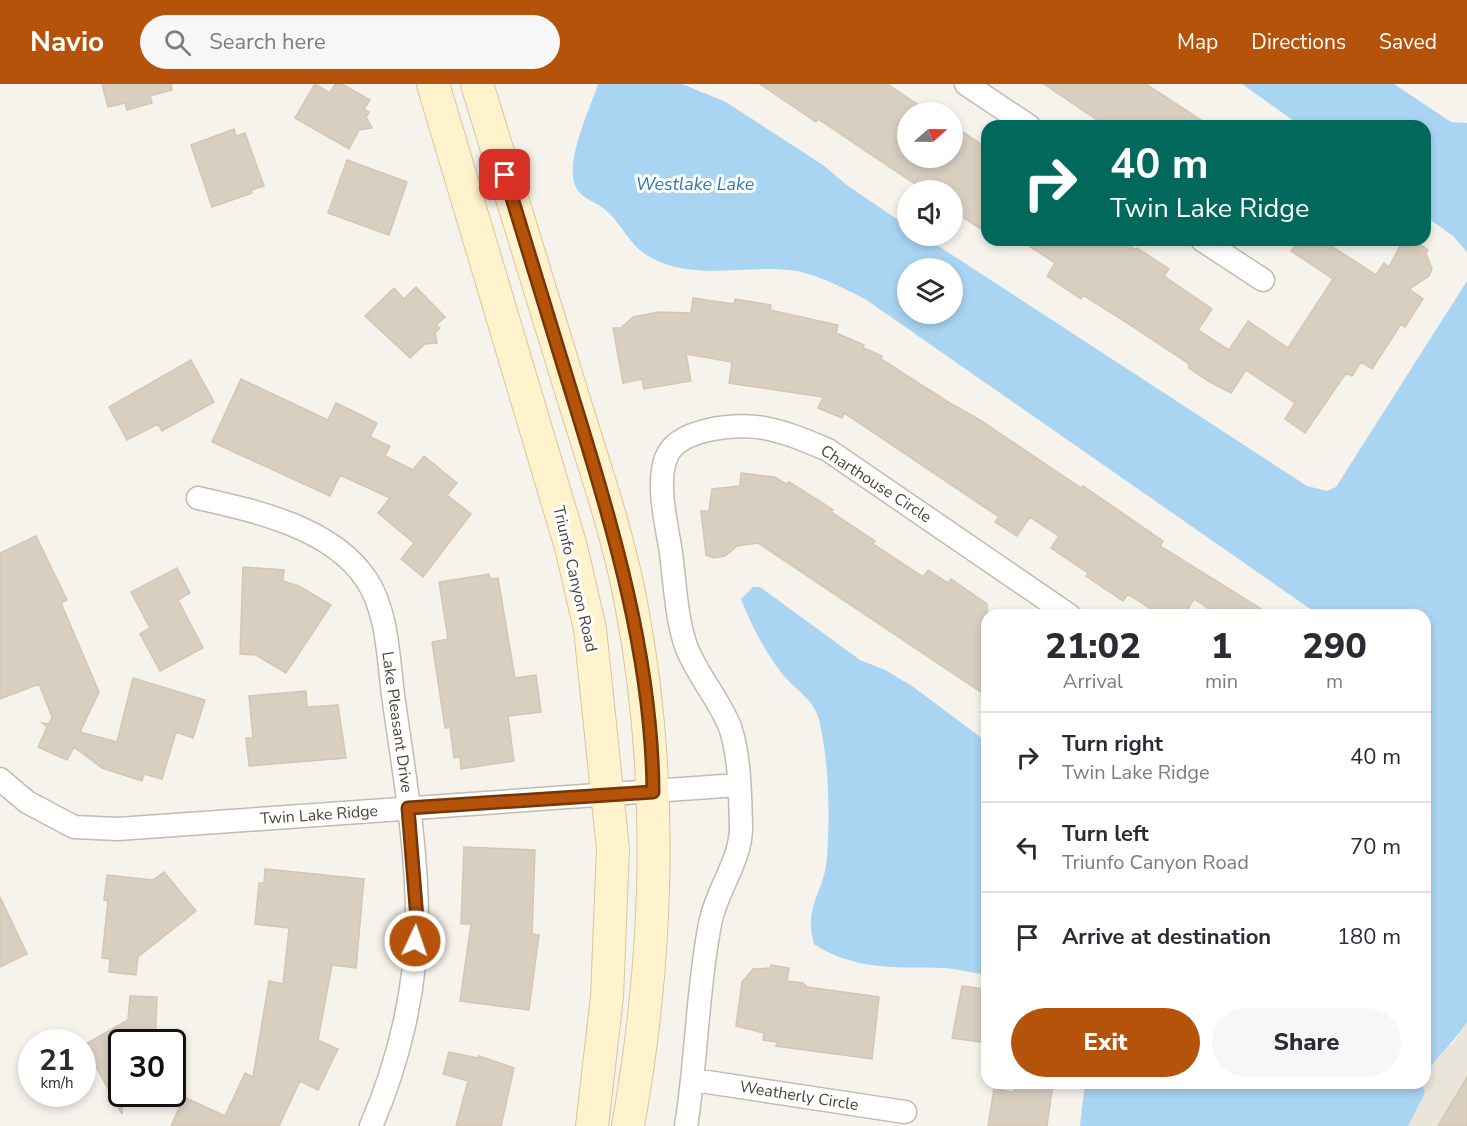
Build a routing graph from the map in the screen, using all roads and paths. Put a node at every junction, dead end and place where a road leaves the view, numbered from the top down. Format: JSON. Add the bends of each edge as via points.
{"nodes":[{"id":1,"x":433,"y":84,"type":"edge"},
{"id":2,"x":477,"y":84,"type":"edge"},
{"id":3,"x":966,"y":84,"type":"edge"},
{"id":4,"x":1020,"y":120,"type":"edge"},
{"id":5,"x":1211,"y":246,"type":"edge"},
{"id":6,"x":1263,"y":280,"type":"dead end"},
{"id":7,"x":198,"y":498,"type":"dead end"},
{"id":8,"x":1060,"y":609,"type":"edge"},
{"id":9,"x":0,"y":779,"type":"edge"},
{"id":10,"x":738,"y":785,"type":"junction"},
{"id":11,"x":653,"y":792,"type":"junction"},
{"id":12,"x":608,"y":795,"type":"junction"},
{"id":13,"x":408,"y":808,"type":"junction"},
{"id":14,"x":694,"y":1080,"type":"junction"},
{"id":15,"x":905,"y":1112,"type":"dead end"},
{"id":16,"x":371,"y":1126,"type":"edge"},
{"id":17,"x":592,"y":1126,"type":"edge"},
{"id":18,"x":628,"y":1126,"type":"edge"},
{"id":19,"x":686,"y":1126,"type":"edge"}],
"edges":[{"from":1,"to":12,"type":"street","name":"Triunfo Canyon Road","via":[[571,547],[590,629]]},
{"from":2,"to":11,"type":"street","via":[[603,492],[631,601],[645,688]]},
{"from":3,"to":4,"type":"street"},
{"from":5,"to":6,"type":"street"},
{"from":7,"to":13,"type":"street","name":"Lake Pleasant Drive","via":[[270,514],[341,551],[366,579],[382,615]]},
{"from":8,"to":10,"type":"street","name":"Charthouse Circle","via":[[828,450],[763,428],[722,428],[679,442],[666,457],[663,473],[680,620],[693,663],[730,727]]},
{"from":9,"to":13,"type":"street","name":"Twin Lake Ridge","via":[[27,802],[74,827],[118,829]]},
{"from":10,"to":11,"type":"street"},
{"from":10,"to":14,"type":"street","via":[[740,841],[710,922]]},
{"from":11,"to":12,"type":"street","name":"Twin Lake Ridge"},
{"from":11,"to":18,"type":"street","via":[[655,856],[648,987]]},
{"from":12,"to":13,"type":"street","name":"Twin Lake Ridge"},
{"from":12,"to":17,"type":"street","name":"Triunfo Canyon Road","via":[[613,849],[607,997]]},
{"from":13,"to":16,"type":"street","name":"Lake Pleasant Drive","via":[[417,919],[411,985],[385,1096]]},
{"from":14,"to":15,"type":"street","name":"Weatherly Circle"},
{"from":14,"to":19,"type":"street"}]}
